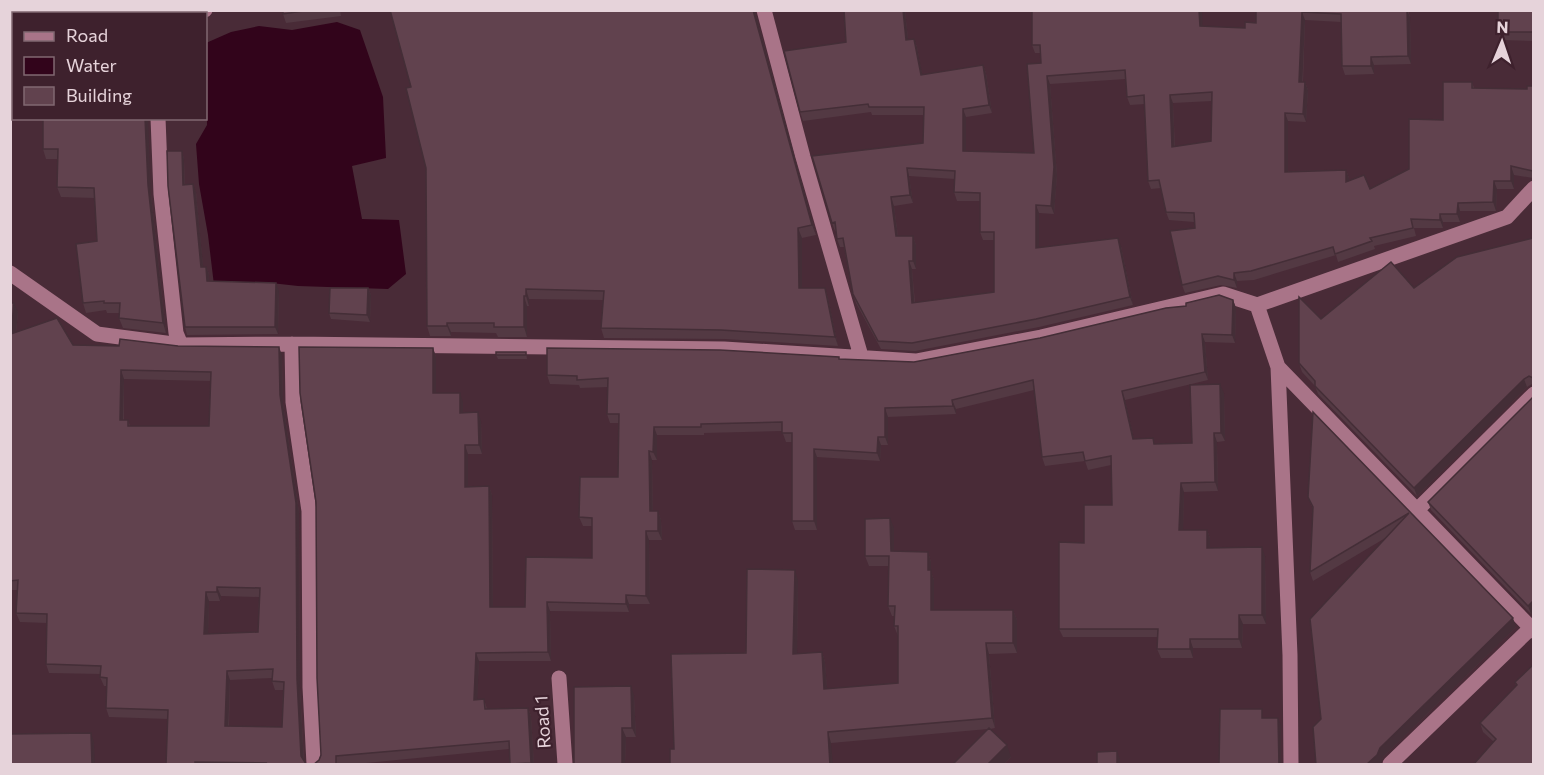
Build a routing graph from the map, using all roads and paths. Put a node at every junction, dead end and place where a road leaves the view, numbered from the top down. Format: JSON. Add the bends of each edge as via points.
{"nodes":[{"id":1,"x":765,"y":10,"type":"edge"},
{"id":2,"x":158,"y":120,"type":"edge"},
{"id":3,"x":1533,"y":188,"type":"edge"},
{"id":4,"x":10,"y":273,"type":"edge"},
{"id":5,"x":1257,"y":306,"type":"junction"},
{"id":6,"x":292,"y":344,"type":"junction"},
{"id":7,"x":181,"y":345,"type":"junction"},
{"id":8,"x":861,"y":356,"type":"junction"},
{"id":9,"x":1278,"y":367,"type":"junction"},
{"id":10,"x":1533,"y":394,"type":"edge"},
{"id":11,"x":1417,"y":510,"type":"junction"},
{"id":12,"x":1532,"y":628,"type":"edge"},
{"id":13,"x":559,"y":678,"type":"dead end"},
{"id":14,"x":314,"y":765,"type":"edge"},
{"id":15,"x":565,"y":765,"type":"edge"},
{"id":16,"x":1291,"y":765,"type":"edge"},
{"id":17,"x":1390,"y":765,"type":"edge"}],
"edges":[{"from":1,"to":8,"type":"street","via":[[802,157]]},
{"from":2,"to":7,"type":"street","via":[[161,194],[176,333]]},
{"from":3,"to":5,"type":"street","via":[[1507,217]]},
{"from":4,"to":7,"type":"street","via":[[97,334]]},
{"from":5,"to":8,"type":"street","via":[[1223,294],[1041,337],[916,361]]},
{"from":5,"to":9,"type":"street"},
{"from":6,"to":7,"type":"street"},
{"from":6,"to":8,"type":"street","via":[[724,349]]},
{"from":6,"to":14,"type":"street","via":[[293,402],[309,511]]},
{"from":9,"to":11,"type":"street"},
{"from":9,"to":16,"type":"street"},
{"from":10,"to":11,"type":"street"},
{"from":11,"to":12,"type":"street"},
{"from":12,"to":17,"type":"street"},
{"from":13,"to":15,"type":"street","name":"Road 1"}]}
